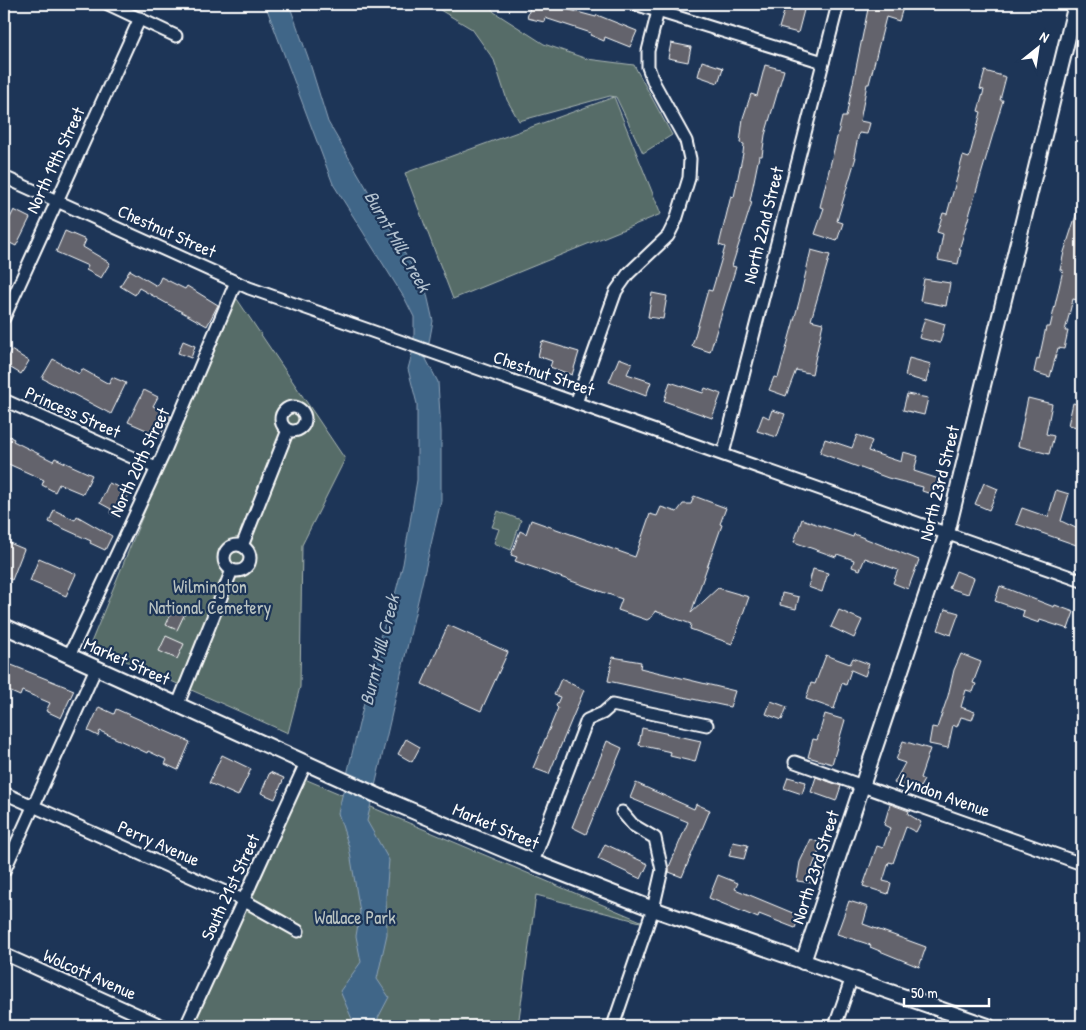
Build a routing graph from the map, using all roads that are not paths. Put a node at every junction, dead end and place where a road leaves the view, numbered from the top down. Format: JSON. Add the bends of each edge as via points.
{"nodes":[{"id":1,"x":108,"y":4,"type":"edge"},
{"id":2,"x":635,"y":4,"type":"edge"},
{"id":3,"x":838,"y":4,"type":"edge"},
{"id":4,"x":1076,"y":4,"type":"edge"},
{"id":5,"x":658,"y":11,"type":"junction"},
{"id":6,"x":140,"y":18,"type":"junction"},
{"id":7,"x":176,"y":36,"type":"dead end"},
{"id":8,"x":823,"y":62,"type":"junction"},
{"id":9,"x":4,"y":176,"type":"edge"},
{"id":10,"x":56,"y":200,"type":"junction"},
{"id":11,"x":236,"y":282,"type":"junction"},
{"id":12,"x":4,"y":318,"type":"edge"},
{"id":13,"x":4,"y":400,"type":"edge"},
{"id":14,"x":576,"y":403,"type":"junction"},
{"id":15,"x":288,"y":430,"type":"dead end"},
{"id":16,"x":723,"y":454,"type":"junction"},
{"id":17,"x":156,"y":468,"type":"junction"},
{"id":18,"x":946,"y":533,"type":"junction"},
{"id":19,"x":242,"y":546,"type":"junction"},
{"id":20,"x":232,"y":570,"type":"junction"},
{"id":21,"x":1082,"y":581,"type":"edge"},
{"id":22,"x":4,"y":626,"type":"edge"},
{"id":23,"x":69,"y":656,"type":"junction"},
{"id":24,"x":96,"y":668,"type":"junction"},
{"id":25,"x":178,"y":704,"type":"junction"},
{"id":26,"x":707,"y":725,"type":"dead end"},
{"id":27,"x":794,"y":762,"type":"dead end"},
{"id":28,"x":306,"y":763,"type":"junction"},
{"id":29,"x":863,"y":784,"type":"junction"},
{"id":30,"x":4,"y":793,"type":"edge"},
{"id":31,"x":34,"y":806,"type":"junction"},
{"id":32,"x":622,"y":812,"type":"dead end"},
{"id":33,"x":533,"y":862,"type":"junction"},
{"id":34,"x":1082,"y":864,"type":"edge"},
{"id":35,"x":4,"y":871,"type":"edge"},
{"id":36,"x":244,"y":900,"type":"junction"},
{"id":37,"x":653,"y":909,"type":"junction"},
{"id":38,"x":298,"y":931,"type":"dead end"},
{"id":39,"x":4,"y":954,"type":"edge"},
{"id":40,"x":803,"y":962,"type":"junction"},
{"id":41,"x":851,"y":980,"type":"junction"},
{"id":42,"x":163,"y":1026,"type":"edge"},
{"id":43,"x":186,"y":1026,"type":"edge"},
{"id":44,"x":612,"y":1026,"type":"edge"},
{"id":45,"x":835,"y":1026,"type":"edge"},
{"id":46,"x":988,"y":1026,"type":"edge"}],
"edges":[{"from":1,"to":6,"type":"street"},
{"from":2,"to":5,"type":"street"},
{"from":3,"to":8,"type":"street","name":"North 22nd Street"},
{"from":4,"to":18,"type":"main road","name":"North 23rd Street"},
{"from":5,"to":8,"type":"street"},
{"from":5,"to":14,"type":"street","via":[[648,51],[648,67],[686,141],[690,159],[689,178],[668,236],[628,274],[616,291]]},
{"from":6,"to":7,"type":"street"},
{"from":6,"to":10,"type":"street","name":"North 19th Street"},
{"from":8,"to":16,"type":"street","name":"North 22nd Street"},
{"from":9,"to":10,"type":"street","name":"Chestnut Street"},
{"from":10,"to":11,"type":"street","name":"Chestnut Street"},
{"from":10,"to":12,"type":"street","name":"North 19th Street"},
{"from":11,"to":14,"type":"street","name":"Chestnut Street"},
{"from":11,"to":17,"type":"street","name":"North 20th Street"},
{"from":13,"to":17,"type":"street","name":"Princess Street"},
{"from":14,"to":16,"type":"street","name":"Chestnut Street"},
{"from":15,"to":19,"type":"street"},
{"from":16,"to":18,"type":"street","name":"Chestnut Street"},
{"from":17,"to":23,"type":"street","name":"North 20th Street"},
{"from":18,"to":21,"type":"street","name":"Chestnut Street"},
{"from":18,"to":29,"type":"main road","name":"North 23rd Street"},
{"from":19,"to":20,"type":"street","via":[[250,556],[248,565],[241,570]]},
{"from":19,"to":20,"type":"street","via":[[230,547],[225,553],[224,561]]},
{"from":20,"to":25,"type":"street"},
{"from":22,"to":23,"type":"main road","name":"Market Street"},
{"from":23,"to":24,"type":"main road","name":"Market Street"},
{"from":24,"to":25,"type":"main road","name":"Market Street"},
{"from":24,"to":31,"type":"street"},
{"from":25,"to":28,"type":"main road","name":"Market Street"},
{"from":26,"to":33,"type":"street","via":[[612,704],[587,720]]},
{"from":27,"to":29,"type":"street","name":"Lyndon Avenue"},
{"from":28,"to":33,"type":"main road","name":"Market Street"},
{"from":28,"to":36,"type":"street","name":"South 21st Street"},
{"from":29,"to":34,"type":"street","name":"Lyndon Avenue"},
{"from":29,"to":40,"type":"main road","name":"North 23rd Street"},
{"from":30,"to":31,"type":"street","name":"Perry Avenue"},
{"from":31,"to":35,"type":"street"},
{"from":31,"to":36,"type":"street","name":"Perry Avenue"},
{"from":32,"to":37,"type":"street","via":[[633,825],[656,838],[662,870]]},
{"from":33,"to":37,"type":"main road","name":"Market Street"},
{"from":36,"to":38,"type":"street","name":"Perry Avenue"},
{"from":36,"to":43,"type":"street","name":"South 21st Street"},
{"from":37,"to":40,"type":"main road","name":"Market Street"},
{"from":37,"to":44,"type":"street"},
{"from":39,"to":42,"type":"street","name":"Wolcott Avenue"},
{"from":40,"to":41,"type":"main road","name":"Market Street"},
{"from":41,"to":45,"type":"street"},
{"from":41,"to":46,"type":"main road","name":"Market Street"}]}
